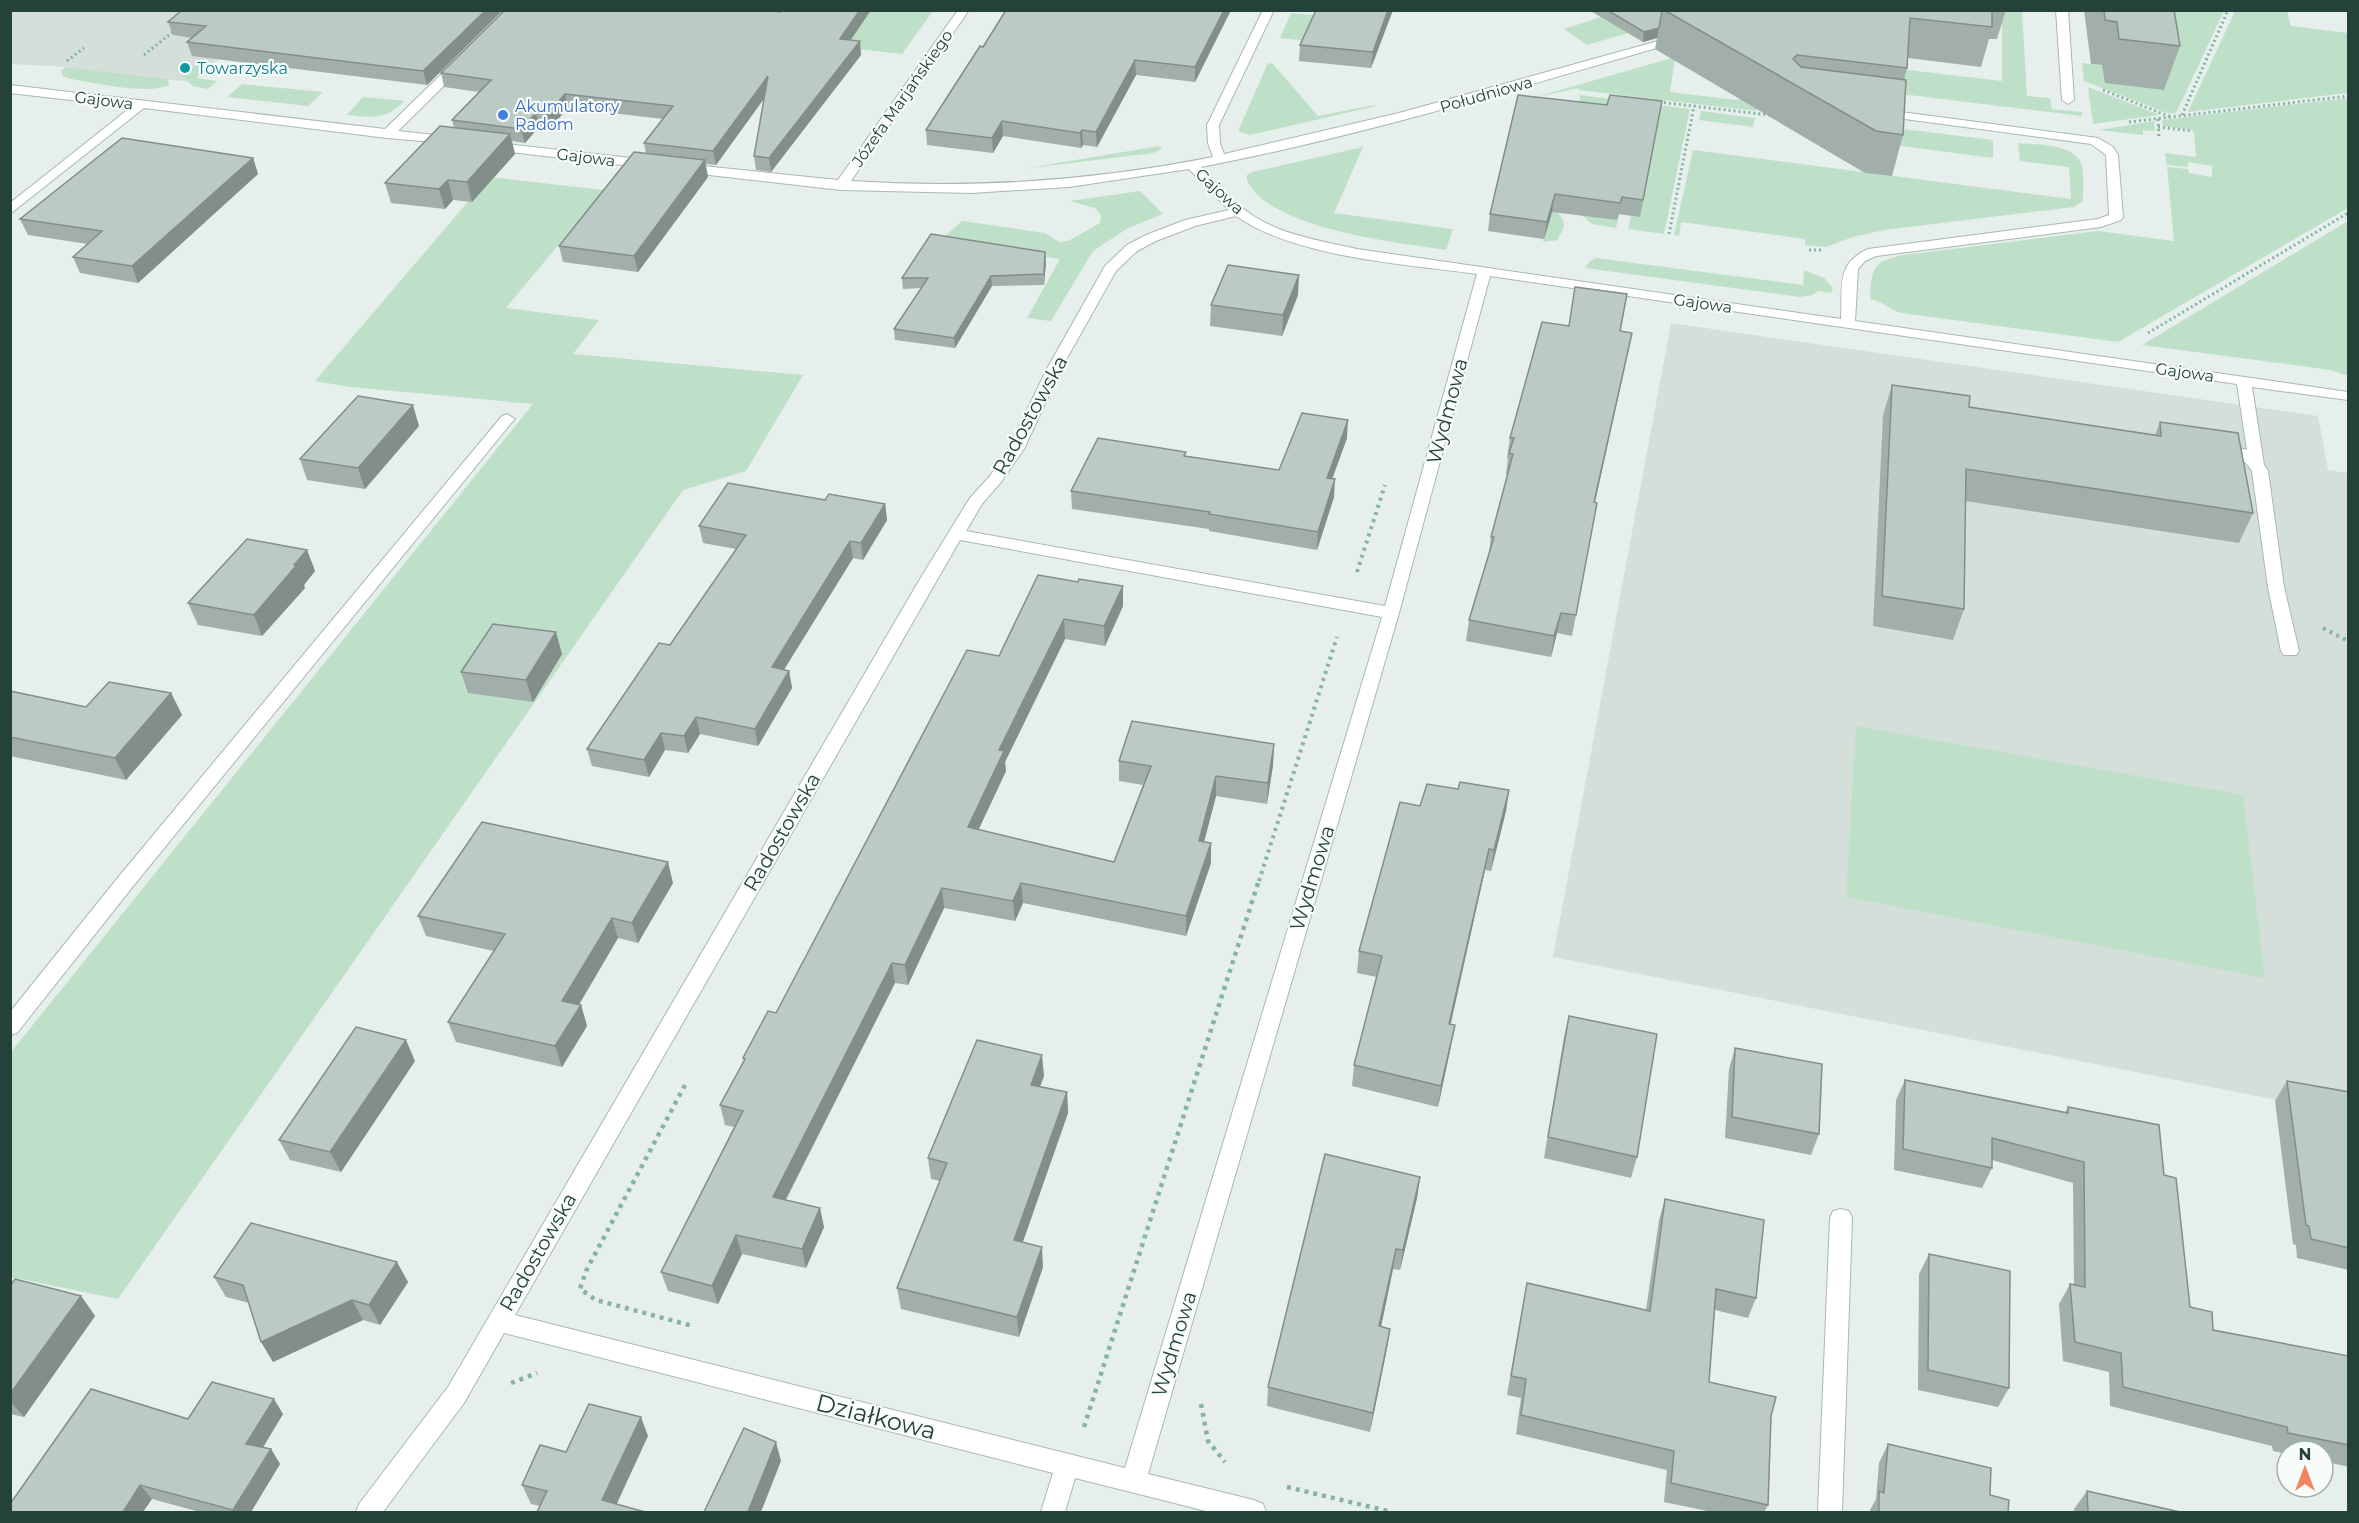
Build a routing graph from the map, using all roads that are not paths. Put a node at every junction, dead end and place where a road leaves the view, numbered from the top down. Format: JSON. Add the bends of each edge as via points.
{"nodes":[{"id":1,"x":964,"y":10,"type":"edge"},
{"id":2,"x":1269,"y":10,"type":"edge"},
{"id":3,"x":2062,"y":10,"type":"edge"},
{"id":4,"x":1694,"y":34,"type":"edge"},
{"id":5,"x":464,"y":59,"type":"edge"},
{"id":6,"x":10,"y":89,"type":"edge"},
{"id":7,"x":2068,"y":100,"type":"dead end"},
{"id":8,"x":142,"y":104,"type":"junction"},
{"id":9,"x":1873,"y":111,"type":"edge"},
{"id":10,"x":387,"y":134,"type":"junction"},
{"id":11,"x":1221,"y":159,"type":"junction"},
{"id":12,"x":1192,"y":165,"type":"junction"},
{"id":13,"x":841,"y":186,"type":"junction"},
{"id":14,"x":10,"y":210,"type":"edge"},
{"id":15,"x":1239,"y":211,"type":"junction"},
{"id":16,"x":1485,"y":271,"type":"junction"},
{"id":17,"x":1848,"y":325,"type":"junction"},
{"id":18,"x":2244,"y":381,"type":"junction"},
{"id":19,"x":2349,"y":396,"type":"edge"},
{"id":20,"x":507,"y":419,"type":"dead end"},
{"id":21,"x":2198,"y":445,"type":"edge"},
{"id":22,"x":2257,"y":464,"type":"junction"},
{"id":23,"x":956,"y":534,"type":"junction"},
{"id":24,"x":1391,"y":613,"type":"junction"},
{"id":25,"x":2289,"y":651,"type":"dead end"},
{"id":26,"x":10,"y":1027,"type":"edge"},
{"id":27,"x":1841,"y":1218,"type":"dead end"},
{"id":28,"x":498,"y":1321,"type":"junction"},
{"id":29,"x":1067,"y":1465,"type":"junction"},
{"id":30,"x":1133,"y":1483,"type":"junction"},
{"id":31,"x":368,"y":1512,"type":"edge"},
{"id":32,"x":1053,"y":1512,"type":"edge"},
{"id":33,"x":1254,"y":1512,"type":"edge"},
{"id":34,"x":1830,"y":1512,"type":"edge"}],
"edges":[{"from":1,"to":13,"type":"street","name":"Józefa Marjańskiego"},
{"from":2,"to":11,"type":"street","via":[[1213,125],[1213,141]]},
{"from":3,"to":7,"type":"street"},
{"from":4,"to":11,"type":"street","name":"Południowa","via":[[1412,116]]},
{"from":5,"to":10,"type":"street"},
{"from":6,"to":8,"type":"street","name":"Gajowa"},
{"from":8,"to":10,"type":"street","name":"Gajowa"},
{"from":8,"to":14,"type":"street"},
{"from":9,"to":17,"type":"street","via":[[2094,141],[2112,155],[2116,217],[2101,223],[1873,252],[1851,268]]},
{"from":10,"to":13,"type":"street","name":"Gajowa"},
{"from":11,"to":12,"type":"street","name":"Południowa"},
{"from":12,"to":13,"type":"street","name":"Gajowa","via":[[1017,188],[931,191]]},
{"from":12,"to":15,"type":"street","name":"Gajowa"},
{"from":15,"to":16,"type":"street","name":"Gajowa","via":[[1261,226],[1290,237],[1398,260]]},
{"from":15,"to":23,"type":"street","name":"Radostowska","via":[[1151,238],[1132,248],[1110,269],[1016,449]]},
{"from":16,"to":17,"type":"street","name":"Gajowa"},
{"from":16,"to":24,"type":"street","name":"Wydmowa"},
{"from":17,"to":18,"type":"street","name":"Gajowa"},
{"from":18,"to":19,"type":"street","name":"Gajowa"},
{"from":18,"to":22,"type":"street"},
{"from":20,"to":26,"type":"street"},
{"from":21,"to":22,"type":"street","via":[[2242,453]]},
{"from":22,"to":25,"type":"street"},
{"from":23,"to":24,"type":"street"},
{"from":23,"to":28,"type":"street","name":"Radostowska"},
{"from":24,"to":30,"type":"street","name":"Wydmowa"},
{"from":27,"to":34,"type":"street"},
{"from":28,"to":29,"type":"street","name":"Działkowa"},
{"from":28,"to":31,"type":"street","name":"Radostowska","via":[[456,1395]]},
{"from":29,"to":30,"type":"street","name":"Działkowa"},
{"from":29,"to":32,"type":"street"},
{"from":30,"to":33,"type":"street","name":"Działkowa"}]}
